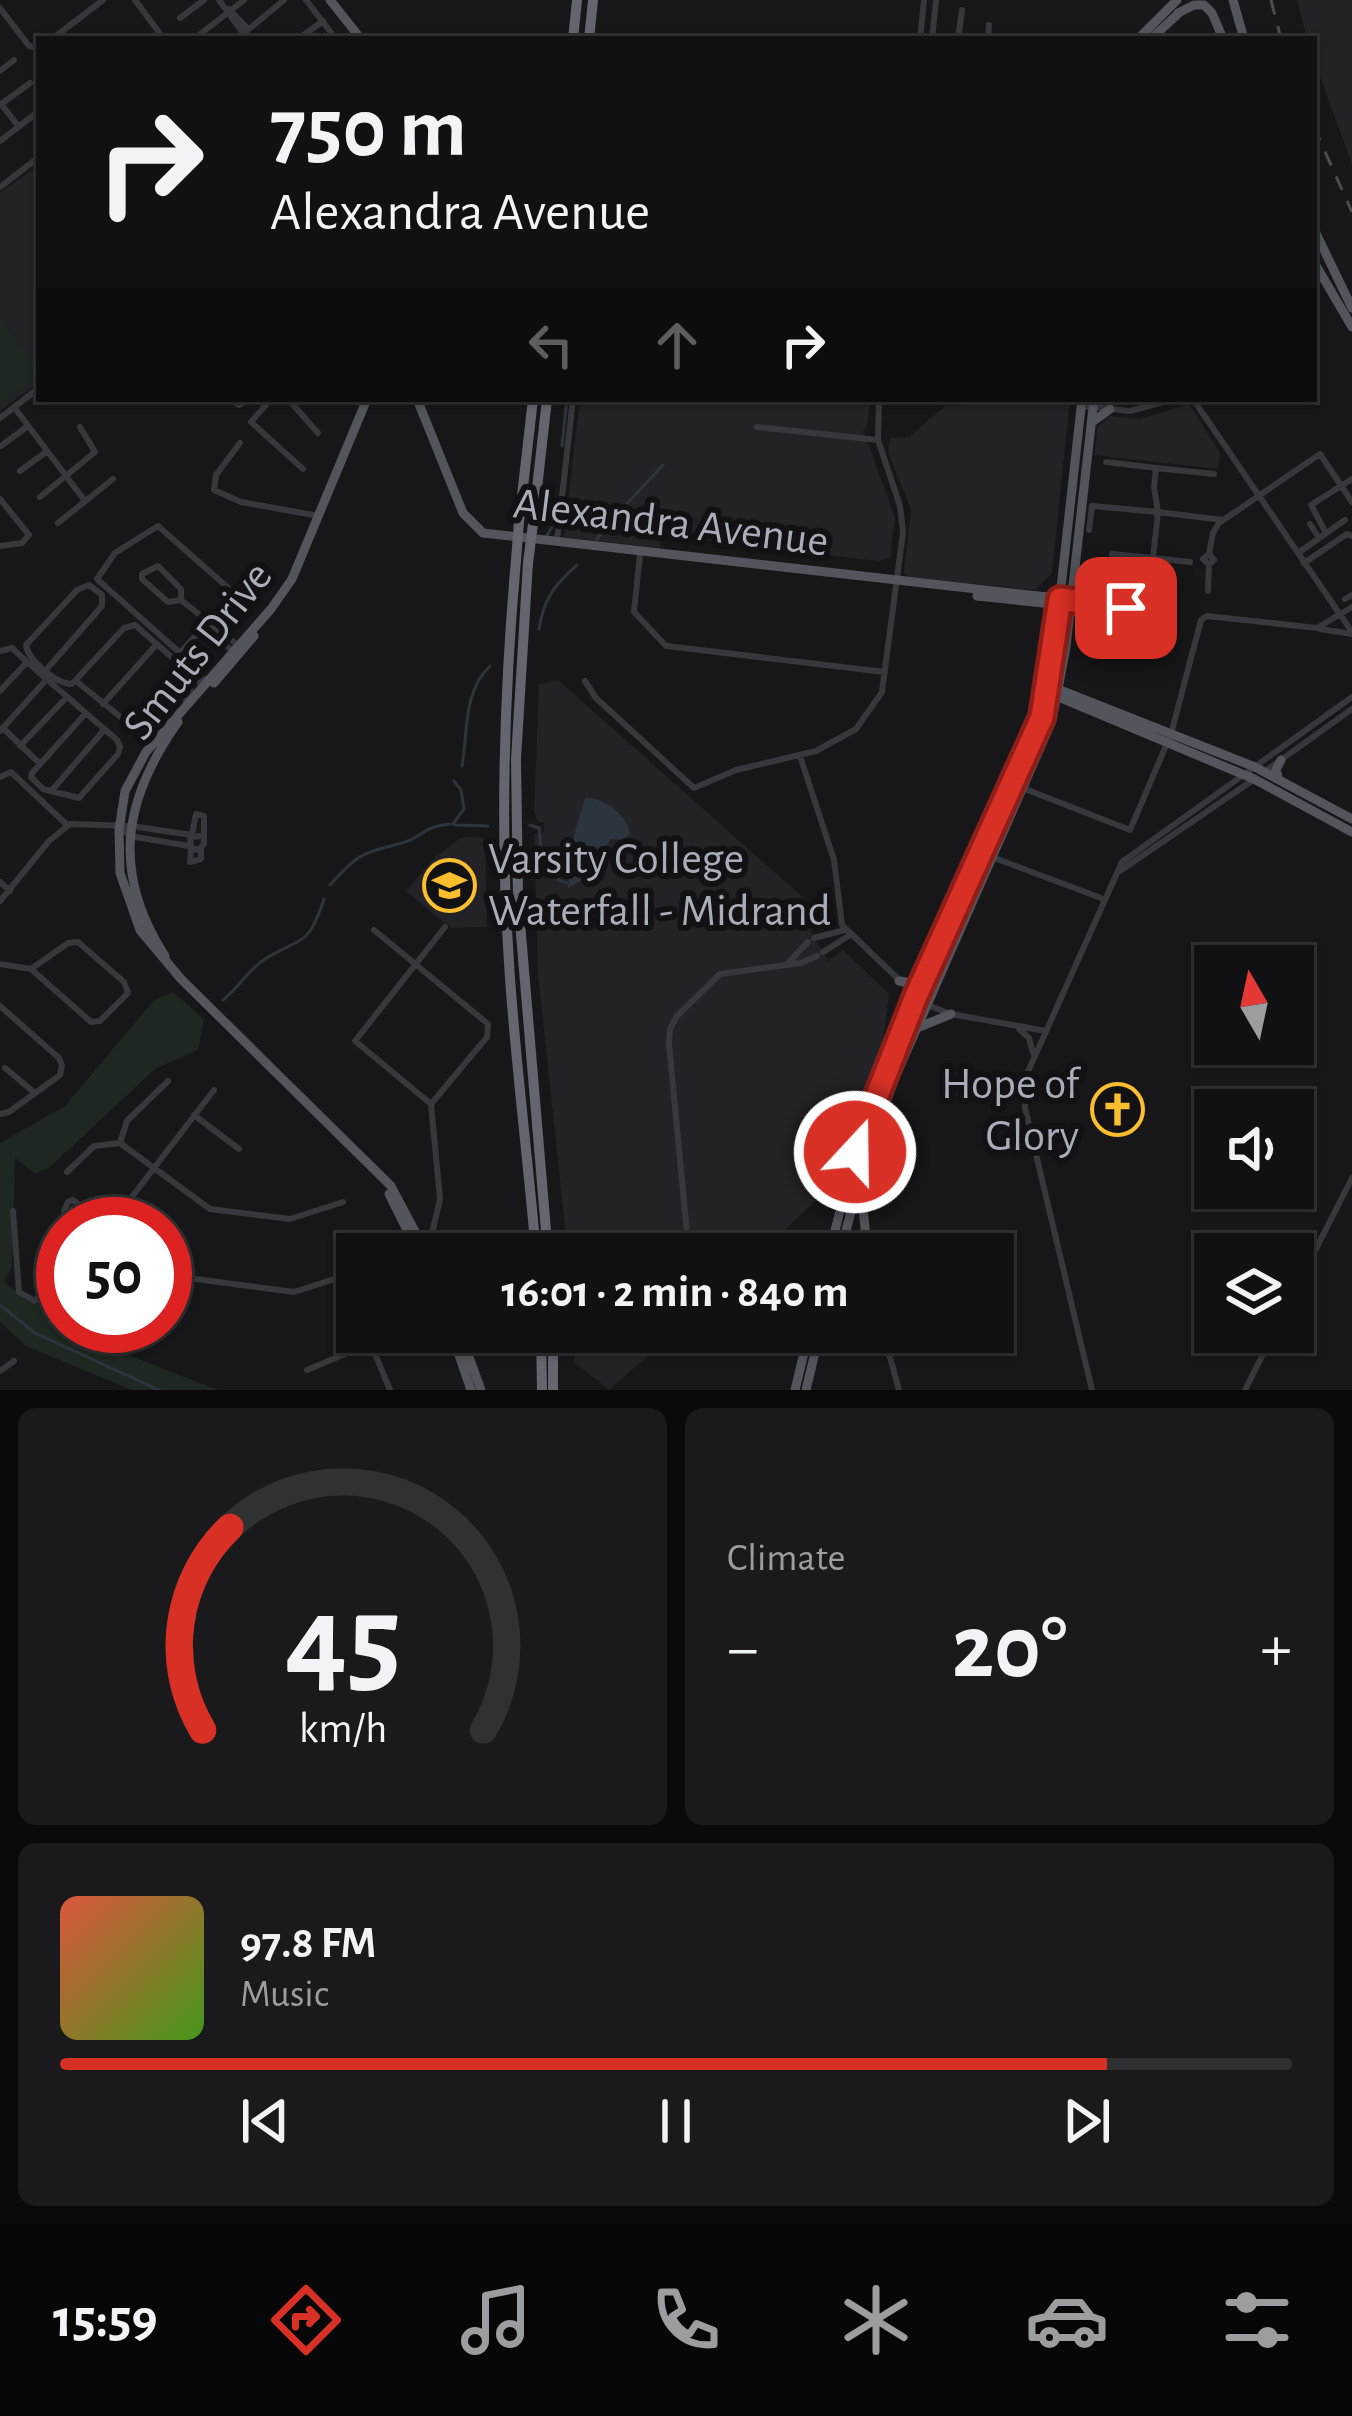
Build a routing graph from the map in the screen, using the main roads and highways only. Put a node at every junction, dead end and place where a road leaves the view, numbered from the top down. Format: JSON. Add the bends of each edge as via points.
{"nodes":[{"id":1,"x":577,"y":0,"type":"edge"},
{"id":2,"x":593,"y":0,"type":"edge"},
{"id":3,"x":1177,"y":0,"type":"edge"},
{"id":4,"x":1193,"y":0,"type":"edge"},
{"id":5,"x":1212,"y":0,"type":"edge"},
{"id":6,"x":1233,"y":0,"type":"edge"},
{"id":7,"x":332,"y":2,"type":"edge"},
{"id":8,"x":1178,"y":14,"type":"junction"},
{"id":9,"x":359,"y":36,"type":"edge"},
{"id":10,"x":573,"y":36,"type":"edge"},
{"id":11,"x":589,"y":36,"type":"edge"},
{"id":12,"x":1141,"y":36,"type":"edge"},
{"id":13,"x":1154,"y":36,"type":"edge"},
{"id":14,"x":1222,"y":36,"type":"edge"},
{"id":15,"x":1243,"y":36,"type":"edge"},
{"id":16,"x":1317,"y":235,"type":"edge"},
{"id":17,"x":1317,"y":267,"type":"edge"},
{"id":18,"x":1352,"y":308,"type":"edge"},
{"id":19,"x":1352,"y":327,"type":"edge"},
{"id":20,"x":366,"y":402,"type":"edge"},
{"id":21,"x":414,"y":402,"type":"edge"},
{"id":22,"x":533,"y":402,"type":"edge"},
{"id":23,"x":546,"y":402,"type":"edge"},
{"id":24,"x":1090,"y":402,"type":"edge"},
{"id":25,"x":1091,"y":423,"type":"junction"},
{"id":26,"x":526,"y":523,"type":"junction"},
{"id":27,"x":522,"y":561,"type":"junction"},
{"id":28,"x":931,"y":587,"type":"junction"},
{"id":29,"x":1065,"y":602,"type":"junction"},
{"id":30,"x":1037,"y":604,"type":"junction"},
{"id":31,"x":1057,"y":630,"type":"junction"},
{"id":32,"x":237,"y":650,"type":"junction"},
{"id":33,"x":1054,"y":692,"type":"junction"},
{"id":34,"x":1169,"y":739,"type":"junction"},
{"id":35,"x":1281,"y":760,"type":"road end"},
{"id":36,"x":1228,"y":769,"type":"junction"},
{"id":37,"x":1254,"y":773,"type":"junction"},
{"id":38,"x":1280,"y":780,"type":"junction"},
{"id":39,"x":1228,"y":788,"type":"road end"},
{"id":40,"x":1352,"y":819,"type":"edge"},
{"id":41,"x":125,"y":831,"type":"junction"},
{"id":42,"x":1352,"y":832,"type":"edge"},
{"id":43,"x":987,"y":855,"type":"junction"},
{"id":44,"x":924,"y":978,"type":"junction"},
{"id":45,"x":899,"y":981,"type":"road end"},
{"id":46,"x":951,"y":1014,"type":"road end"},
{"id":47,"x":916,"y":1029,"type":"junction"},
{"id":48,"x":375,"y":1168,"type":"junction"},
{"id":49,"x":861,"y":1173,"type":"junction"},
{"id":50,"x":434,"y":1230,"type":"road end"},
{"id":51,"x":416,"y":1231,"type":"joint"},
{"id":52,"x":411,"y":1233,"type":"edge"},
{"id":53,"x":534,"y":1233,"type":"edge"},
{"id":54,"x":546,"y":1233,"type":"edge"},
{"id":55,"x":834,"y":1233,"type":"edge"},
{"id":56,"x":845,"y":1233,"type":"edge"},
{"id":57,"x":865,"y":1233,"type":"edge"},
{"id":58,"x":458,"y":1353,"type":"edge"},
{"id":59,"x":468,"y":1353,"type":"edge"},
{"id":60,"x":542,"y":1353,"type":"edge"},
{"id":61,"x":553,"y":1353,"type":"edge"},
{"id":62,"x":804,"y":1353,"type":"edge"},
{"id":63,"x":815,"y":1353,"type":"edge"},
{"id":64,"x":471,"y":1390,"type":"edge"},
{"id":65,"x":481,"y":1390,"type":"edge"},
{"id":66,"x":542,"y":1390,"type":"edge"},
{"id":67,"x":553,"y":1390,"type":"edge"},
{"id":68,"x":795,"y":1390,"type":"edge"},
{"id":69,"x":806,"y":1390,"type":"edge"}],
"edges":[{"from":1,"to":10,"type":"highway"},
{"from":2,"to":11,"type":"highway"},
{"from":3,"to":12,"type":"main road"},
{"from":4,"to":8,"type":"main road"},
{"from":5,"to":14,"type":"main road"},
{"from":6,"to":15,"type":"main road"},
{"from":7,"to":9,"type":"main road"},
{"from":8,"to":13,"type":"main road"},
{"from":8,"to":14,"type":"main road","via":[[1204,5]]},
{"from":16,"to":18,"type":"main road"},
{"from":17,"to":19,"type":"main road"},
{"from":20,"to":32,"type":"main road","name":"Smuts Drive","via":[[299,577]]},
{"from":21,"to":28,"type":"main road","name":"Alexandra Avenue","via":[[476,530]]},
{"from":22,"to":26,"type":"highway"},
{"from":23,"to":26,"type":"highway"},
{"from":24,"to":25,"type":"main road"},
{"from":24,"to":25,"type":"main road","via":[[1110,409]]},
{"from":24,"to":29,"type":"main road"},
{"from":25,"to":29,"type":"main road"},
{"from":26,"to":27,"type":"highway","bridge":true},
{"from":27,"to":53,"type":"highway","via":[[508,650],[506,899]]},
{"from":27,"to":54,"type":"highway","via":[[518,898]]},
{"from":28,"to":29,"type":"main road","name":"Alexandra Avenue"},
{"from":28,"to":30,"type":"main road","name":"Alexandra Avenue"},
{"from":29,"to":30,"type":"main road","name":"Alexandra Avenue"},
{"from":29,"to":31,"type":"main road"},
{"from":29,"to":33,"type":"main road"},
{"from":30,"to":31,"type":"main road"},
{"from":31,"to":33,"type":"main road"},
{"from":32,"to":41,"type":"main road","name":"Smuts Drive","via":[[152,760]]},
{"from":32,"to":41,"type":"main road","name":"Smuts Drive","via":[[132,774]]},
{"from":33,"to":34,"type":"main road"},
{"from":33,"to":43,"type":"main road"},
{"from":33,"to":43,"type":"main road","via":[[1025,789]]},
{"from":34,"to":36,"type":"main road"},
{"from":34,"to":37,"type":"main road"},
{"from":35,"to":38,"type":"main road"},
{"from":36,"to":37,"type":"main road"},
{"from":36,"to":39,"type":"main road"},
{"from":37,"to":38,"type":"main road"},
{"from":37,"to":42,"type":"main road"},
{"from":38,"to":40,"type":"main road"},
{"from":41,"to":48,"type":"main road","via":[[142,914],[181,979]]},
{"from":43,"to":44,"type":"main road"},
{"from":43,"to":47,"type":"main road"},
{"from":44,"to":45,"type":"main road"},
{"from":44,"to":55,"type":"main road","via":[[855,1152]]},
{"from":46,"to":47,"type":"main road"},
{"from":47,"to":49,"type":"main road"},
{"from":48,"to":51,"type":"main road"},
{"from":48,"to":52,"type":"main road"},
{"from":49,"to":56,"type":"main road"},
{"from":49,"to":57,"type":"main road"},
{"from":50,"to":51,"type":"main road"},
{"from":58,"to":64,"type":"main road"},
{"from":59,"to":65,"type":"main road"},
{"from":60,"to":66,"type":"highway"},
{"from":61,"to":67,"type":"highway"},
{"from":62,"to":68,"type":"main road"},
{"from":63,"to":69,"type":"main road"}]}
